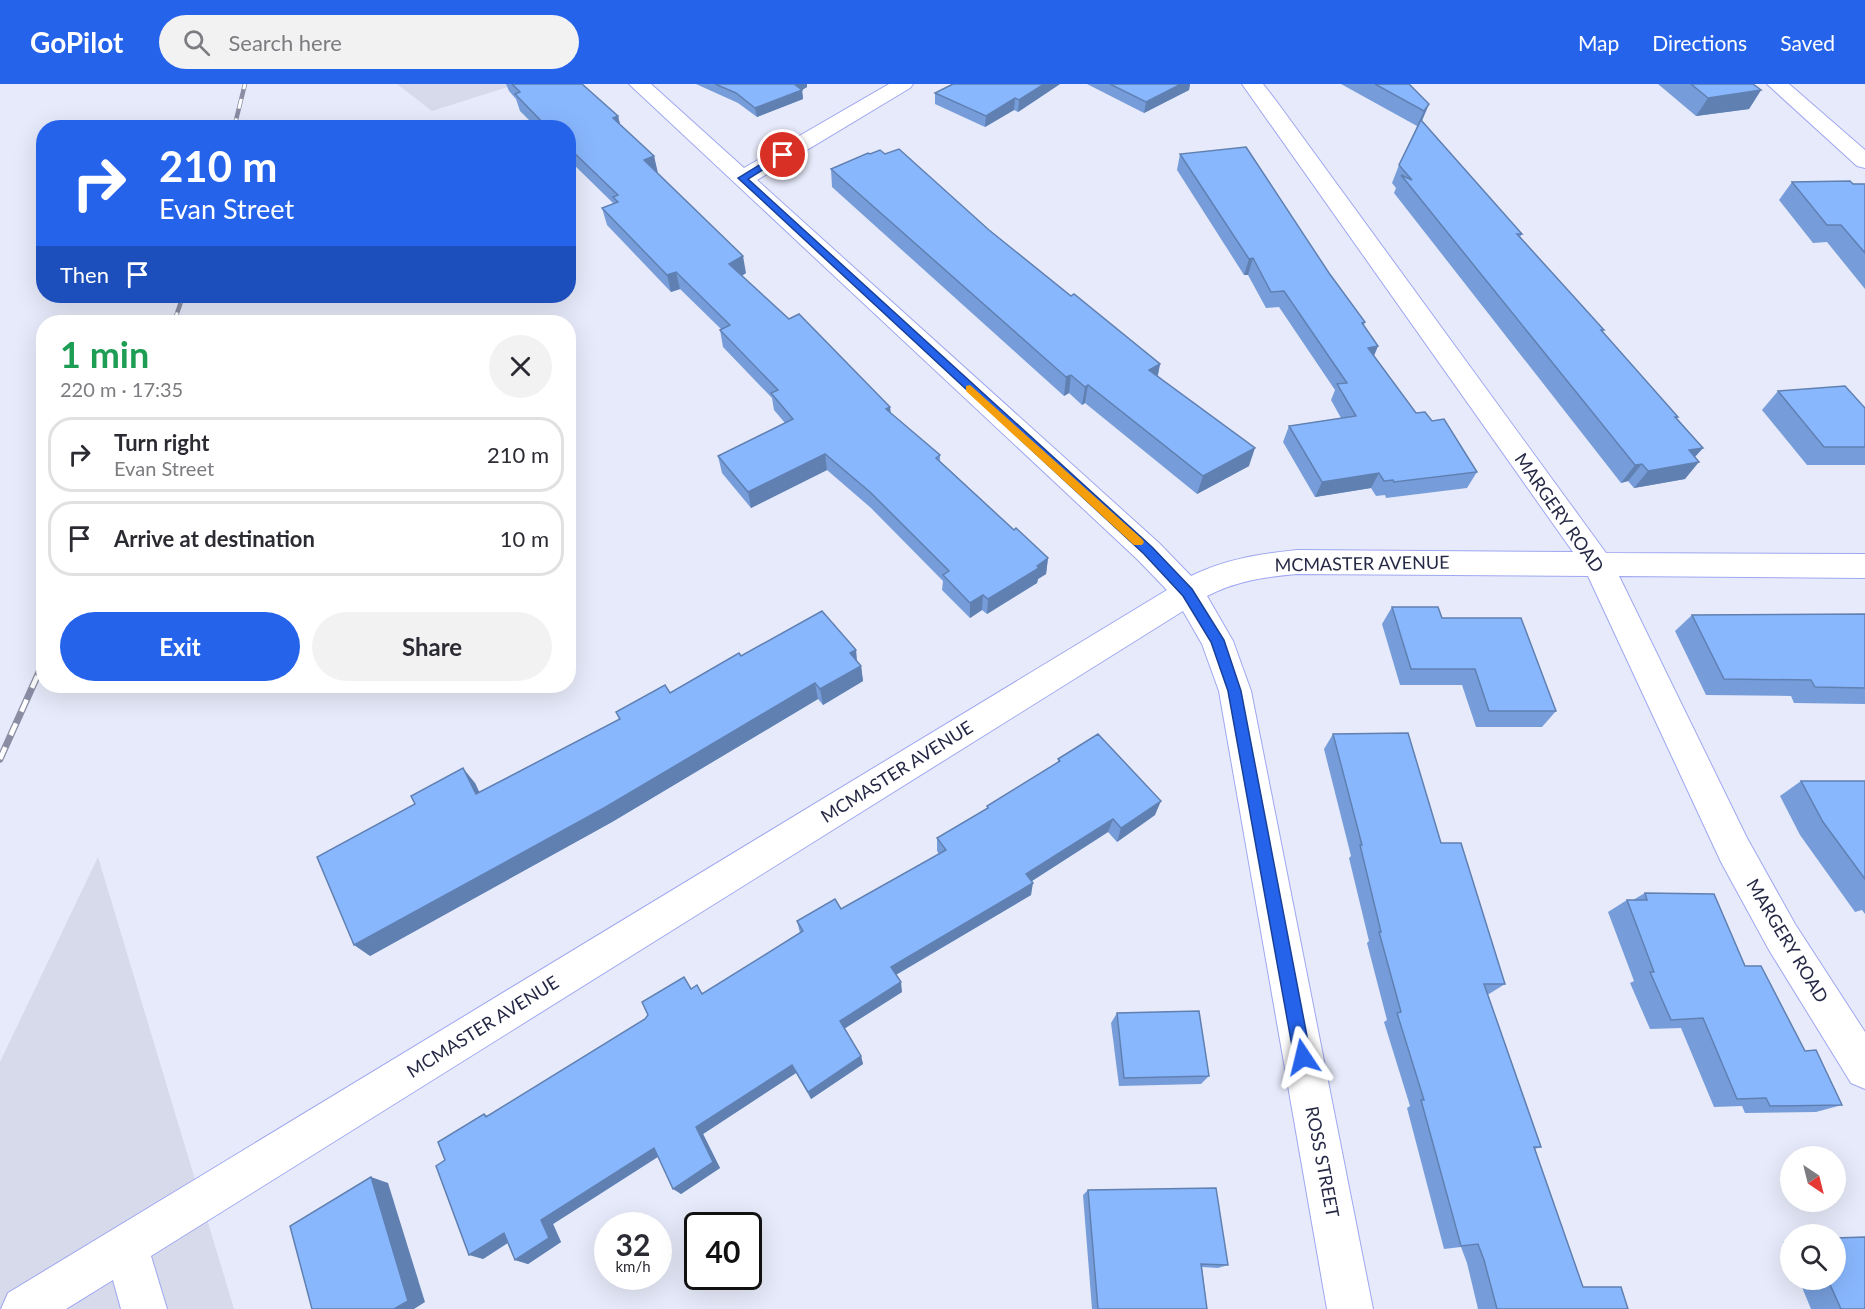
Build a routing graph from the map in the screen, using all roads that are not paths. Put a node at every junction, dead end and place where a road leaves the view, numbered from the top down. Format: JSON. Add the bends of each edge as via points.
{"nodes":[{"id":1,"x":639,"y":84,"type":"edge"},
{"id":2,"x":903,"y":84,"type":"edge"},
{"id":3,"x":1252,"y":84,"type":"edge"},
{"id":4,"x":1777,"y":84,"type":"edge"},
{"id":5,"x":1865,"y":160,"type":"edge"},
{"id":6,"x":742,"y":178,"type":"junction"},
{"id":7,"x":1598,"y":564,"type":"junction"},
{"id":8,"x":1865,"y":566,"type":"edge"},
{"id":9,"x":1188,"y":592,"type":"junction"},
{"id":10,"x":1865,"y":1069,"type":"edge"},
{"id":11,"x":126,"y":1246,"type":"junction"},
{"id":12,"x":24,"y":1309,"type":"edge"},
{"id":13,"x":144,"y":1309,"type":"edge"},
{"id":14,"x":1350,"y":1309,"type":"edge"}],
"edges":[{"from":1,"to":6,"type":"street","name":"ROSS STREET"},
{"from":2,"to":6,"type":"street"},
{"from":3,"to":7,"type":"street","name":"MARGERY ROAD"},
{"from":4,"to":5,"type":"street"},
{"from":6,"to":9,"type":"street","name":"ROSS STREET"},
{"from":7,"to":8,"type":"street","name":"MCMASTER AVENUE"},
{"from":7,"to":9,"type":"street","name":"MCMASTER AVENUE","via":[[1297,562],[1220,575]]},
{"from":7,"to":10,"type":"street","name":"MARGERY ROAD","via":[[1734,850],[1782,938]]},
{"from":9,"to":11,"type":"street","name":"MCMASTER AVENUE"},
{"from":9,"to":14,"type":"street","name":"ROSS STREET","via":[[1217,640],[1235,691]]},
{"from":11,"to":12,"type":"street","name":"MCMASTER AVENUE"},
{"from":11,"to":13,"type":"street"}]}
